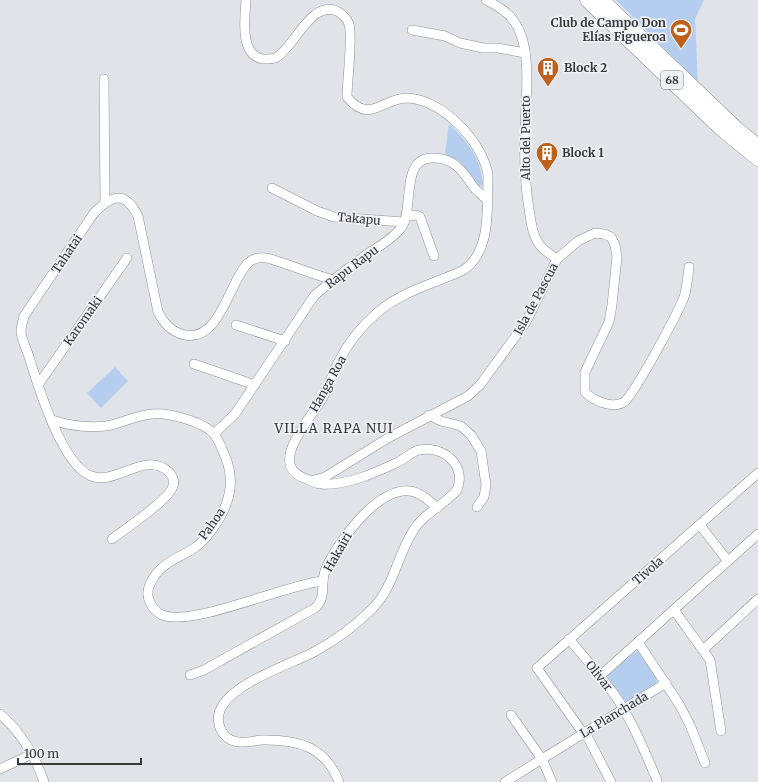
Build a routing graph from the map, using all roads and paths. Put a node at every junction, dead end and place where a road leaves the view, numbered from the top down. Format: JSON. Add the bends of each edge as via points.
{"nodes":[{"id":1,"x":246,"y":0,"type":"edge"},
{"id":2,"x":486,"y":0,"type":"edge"},
{"id":3,"x":587,"y":0,"type":"edge"},
{"id":4,"x":602,"y":0,"type":"edge"},
{"id":5,"x":332,"y":4,"type":"edge"},
{"id":6,"x":412,"y":30,"type":"dead end"},
{"id":7,"x":525,"y":53,"type":"junction"},
{"id":8,"x":104,"y":79,"type":"dead end"},
{"id":9,"x":758,"y":146,"type":"edge"},
{"id":10,"x":758,"y":158,"type":"edge"},
{"id":11,"x":272,"y":188,"type":"dead end"},
{"id":12,"x":487,"y":200,"type":"junction"},
{"id":13,"x":105,"y":202,"type":"junction"},
{"id":14,"x":406,"y":219,"type":"junction"},
{"id":15,"x":434,"y":256,"type":"dead end"},
{"id":16,"x":127,"y":258,"type":"dead end"},
{"id":17,"x":558,"y":259,"type":"junction"},
{"id":18,"x":689,"y":267,"type":"dead end"},
{"id":19,"x":332,"y":280,"type":"junction"},
{"id":20,"x":236,"y":325,"type":"dead end"},
{"id":21,"x":285,"y":341,"type":"junction"},
{"id":22,"x":194,"y":364,"type":"dead end"},
{"id":23,"x":38,"y":385,"type":"junction"},
{"id":24,"x":255,"y":385,"type":"junction"},
{"id":25,"x":429,"y":415,"type":"junction"},
{"id":26,"x":52,"y":420,"type":"junction"},
{"id":27,"x":214,"y":434,"type":"junction"},
{"id":28,"x":758,"y":473,"type":"edge"},
{"id":29,"x":311,"y":481,"type":"junction"},
{"id":30,"x":477,"y":506,"type":"dead end"},
{"id":31,"x":437,"y":508,"type":"junction"},
{"id":32,"x":700,"y":525,"type":"junction"},
{"id":33,"x":758,"y":534,"type":"edge"},
{"id":34,"x":112,"y":539,"type":"dead end"},
{"id":35,"x":727,"y":560,"type":"junction"},
{"id":36,"x":323,"y":580,"type":"junction"},
{"id":37,"x":758,"y":599,"type":"edge"},
{"id":38,"x":674,"y":610,"type":"junction"},
{"id":39,"x":569,"y":639,"type":"junction"},
{"id":40,"x":638,"y":642,"type":"junction"},
{"id":41,"x":703,"y":650,"type":"junction"},
{"id":42,"x":190,"y":675,"type":"dead end"},
{"id":43,"x":600,"y":676,"type":"junction"},
{"id":44,"x":666,"y":683,"type":"junction"},
{"id":45,"x":624,"y":709,"type":"junction"},
{"id":46,"x":0,"y":714,"type":"edge"},
{"id":47,"x":511,"y":715,"type":"dead end"},
{"id":48,"x":721,"y":730,"type":"dead end"},
{"id":49,"x":584,"y":733,"type":"junction"},
{"id":50,"x":32,"y":754,"type":"junction"},
{"id":51,"x":542,"y":759,"type":"junction"},
{"id":52,"x":705,"y":763,"type":"dead end"},
{"id":53,"x":0,"y":769,"type":"edge"},
{"id":54,"x":657,"y":780,"type":"dead end"},
{"id":55,"x":44,"y":782,"type":"edge"},
{"id":56,"x":339,"y":782,"type":"edge"},
{"id":57,"x":505,"y":782,"type":"edge"},
{"id":58,"x":552,"y":782,"type":"edge"},
{"id":59,"x":611,"y":782,"type":"edge"}],
"edges":[{"from":1,"to":5,"type":"street","name":"Hanga Roa","via":[[244,29],[250,50],[259,58],[269,60],[288,48],[309,17]]},
{"from":2,"to":7,"type":"street","name":"Alto del Puerto","via":[[506,12],[518,28],[524,42]]},
{"from":3,"to":10,"type":"highway","number":"68","via":[[719,127]]},
{"from":4,"to":9,"type":"highway","number":"68"},
{"from":5,"to":12,"type":"street","name":"Hanga Roa","via":[[344,15],[349,24],[347,97],[359,108],[373,110],[406,98],[419,100],[447,114],[465,131],[483,159],[488,175]]},
{"from":6,"to":7,"type":"street","via":[[445,36],[483,48]]},
{"from":7,"to":17,"type":"street","name":"Alto del Puerto","via":[[526,192],[537,241],[544,250]]},
{"from":8,"to":13,"type":"street"},
{"from":11,"to":14,"type":"street","name":"Takapu","via":[[334,217]]},
{"from":12,"to":14,"type":"street","via":[[455,164],[442,158],[429,158],[414,168],[410,178]]},
{"from":12,"to":29,"type":"street","name":"Hanga Roa","via":[[482,246],[472,266],[387,304],[365,323],[339,360],[323,397],[292,446],[290,460],[294,471],[299,477]]},
{"from":13,"to":19,"type":"street","via":[[112,198],[120,198],[132,204],[138,216],[158,312],[163,322],[173,331],[193,336],[201,334],[214,322],[248,262],[254,259],[271,259]]},
{"from":13,"to":23,"type":"street","name":"Tahatai","via":[[94,213],[24,316],[21,332]]},
{"from":14,"to":15,"type":"street","name":"Takapu","via":[[416,215],[420,217]]},
{"from":14,"to":19,"type":"street","name":"Rapu Rapu","via":[[398,231]]},
{"from":16,"to":23,"type":"street","name":"Karomaki"},
{"from":17,"to":18,"type":"street","name":"Isla de Pascua","via":[[578,241],[595,233],[611,237],[616,245],[609,322],[585,372],[584,383],[585,392],[592,400],[612,404],[624,401],[636,387],[685,295]]},
{"from":17,"to":25,"type":"street","name":"Isla de Pascua","via":[[526,322],[480,385],[468,396]]},
{"from":19,"to":21,"type":"street","name":"Rapu Rapu","via":[[314,296]]},
{"from":20,"to":21,"type":"street"},
{"from":21,"to":24,"type":"street","name":"Rapu Rapu"},
{"from":22,"to":24,"type":"street"},
{"from":23,"to":26,"type":"street","name":"Tahatai"},
{"from":24,"to":27,"type":"street","name":"Rapu Rapu","via":[[235,414]]},
{"from":25,"to":29,"type":"street","name":"Isla de Pascua","via":[[325,477]]},
{"from":25,"to":30,"type":"street","via":[[440,421],[461,426],[471,435],[481,451],[486,485],[484,497]]},
{"from":26,"to":27,"type":"street","name":"Pahoa","via":[[74,427],[107,426],[153,413],[188,420]]},
{"from":26,"to":34,"type":"street","name":"Tahatai","via":[[72,460],[91,477],[105,477],[154,464],[163,467],[174,480],[169,493],[143,517]]},
{"from":27,"to":36,"type":"street","name":"Pahoa","via":[[223,449],[230,471],[230,488],[226,504],[219,520],[202,541],[170,561],[157,573],[149,585],[148,592],[153,609],[162,615],[196,615],[296,585]]},
{"from":28,"to":32,"type":"street","name":"Tivola"},
{"from":29,"to":31,"type":"street","name":"Hanga Roa","via":[[335,485],[399,462],[417,450],[429,449],[452,459],[460,473],[460,483],[456,490]]},
{"from":31,"to":36,"type":"street","name":"Hakairi","via":[[418,492],[410,490],[396,492],[370,508],[348,532],[331,559]]},
{"from":31,"to":56,"type":"street","name":"Hanga Roa","via":[[412,532],[391,583],[373,607],[348,631],[313,652],[254,680],[227,701],[218,714],[220,729],[234,741],[272,740],[306,745],[318,751],[330,762]]},
{"from":32,"to":35,"type":"street"},
{"from":32,"to":39,"type":"street","name":"Tivola"},
{"from":33,"to":35,"type":"street"},
{"from":35,"to":38,"type":"street"},
{"from":36,"to":42,"type":"street","name":"Hakairi","via":[[323,597],[315,608],[204,670]]},
{"from":37,"to":41,"type":"street"},
{"from":38,"to":40,"type":"street"},
{"from":38,"to":41,"type":"street"},
{"from":39,"to":43,"type":"street","name":"Olivar"},
{"from":39,"to":49,"type":"street","name":"Tivola","via":[[537,668]]},
{"from":40,"to":43,"type":"street"},
{"from":40,"to":44,"type":"street"},
{"from":41,"to":48,"type":"street","via":[[710,660]]},
{"from":43,"to":45,"type":"street","name":"Olivar"},
{"from":44,"to":45,"type":"street","name":"La Planchada"},
{"from":44,"to":52,"type":"street","via":[[690,725]]},
{"from":45,"to":49,"type":"street","name":"La Planchada"},
{"from":45,"to":54,"type":"street","name":"Olivar"},
{"from":46,"to":50,"type":"street","via":[[21,736]]},
{"from":47,"to":51,"type":"street"},
{"from":49,"to":51,"type":"street","name":"La Planchada"},
{"from":49,"to":59,"type":"street"},
{"from":50,"to":53,"type":"street"},
{"from":50,"to":55,"type":"street"},
{"from":51,"to":57,"type":"street","name":"La Planchada"},
{"from":51,"to":58,"type":"street"}]}
